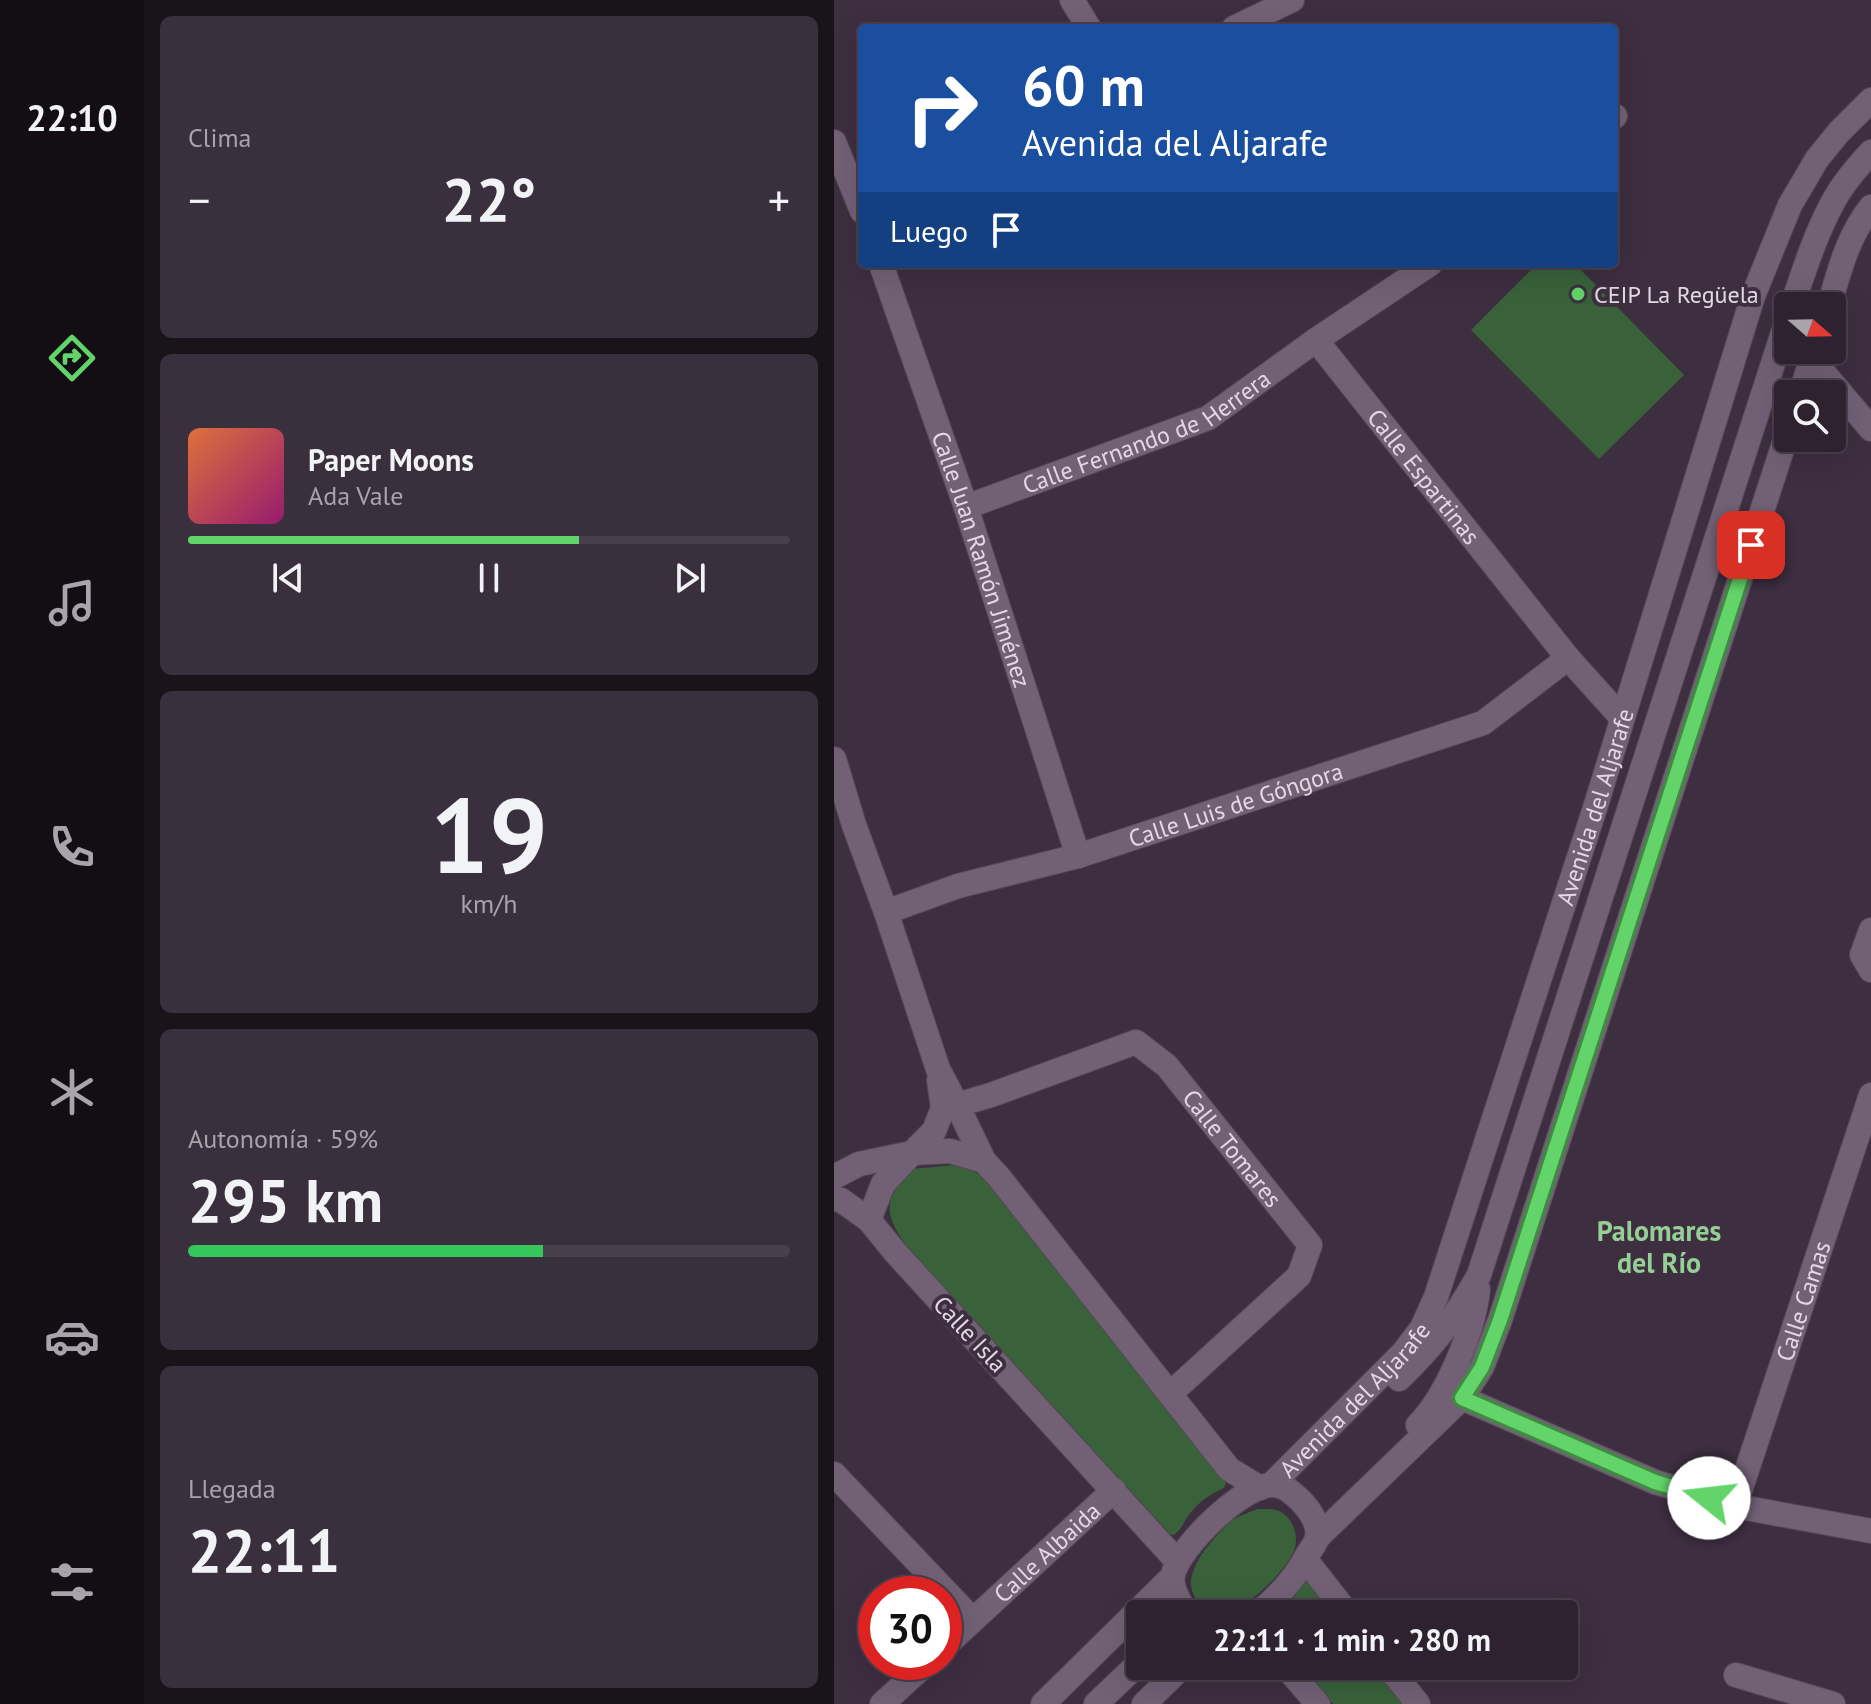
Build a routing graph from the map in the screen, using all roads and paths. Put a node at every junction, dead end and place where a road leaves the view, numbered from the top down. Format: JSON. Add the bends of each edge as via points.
{"nodes":[{"id":1,"x":1072,"y":0,"type":"edge"},
{"id":2,"x":1292,"y":0,"type":"edge"},
{"id":3,"x":1087,"y":24,"type":"edge"},
{"id":4,"x":1242,"y":24,"type":"edge"},
{"id":5,"x":1871,"y":100,"type":"edge"},
{"id":6,"x":834,"y":142,"type":"edge"},
{"id":7,"x":1871,"y":152,"type":"edge"},
{"id":8,"x":858,"y":197,"type":"edge"},
{"id":9,"x":1871,"y":207,"type":"edge"},
{"id":10,"x":882,"y":268,"type":"edge"},
{"id":11,"x":1424,"y":268,"type":"edge"},
{"id":12,"x":1797,"y":292,"type":"edge"},
{"id":13,"x":1833,"y":292,"type":"edge"},
{"id":14,"x":1316,"y":340,"type":"junction"},
{"id":15,"x":1774,"y":360,"type":"edge"},
{"id":16,"x":1821,"y":364,"type":"edge"},
{"id":17,"x":1871,"y":429,"type":"edge"},
{"id":18,"x":1781,"y":452,"type":"edge"},
{"id":19,"x":966,"y":507,"type":"junction"},
{"id":20,"x":1568,"y":658,"type":"junction"},
{"id":21,"x":1622,"y":718,"type":"junction"},
{"id":22,"x":834,"y":759,"type":"edge"},
{"id":23,"x":844,"y":827,"type":"edge"},
{"id":24,"x":1078,"y":856,"type":"junction"},
{"id":25,"x":886,"y":912,"type":"junction"},
{"id":26,"x":1871,"y":930,"type":"edge"},
{"id":27,"x":1871,"y":970,"type":"edge"},
{"id":28,"x":938,"y":1069,"type":"junction"},
{"id":29,"x":1871,"y":1095,"type":"edge"},
{"id":30,"x":957,"y":1105,"type":"junction"},
{"id":31,"x":912,"y":1153,"type":"junction"},
{"id":32,"x":984,"y":1161,"type":"junction"},
{"id":33,"x":834,"y":1177,"type":"edge"},
{"id":34,"x":834,"y":1199,"type":"edge"},
{"id":35,"x":869,"y":1220,"type":"junction"},
{"id":36,"x":1479,"y":1275,"type":"junction"},
{"id":37,"x":1170,"y":1394,"type":"junction"},
{"id":38,"x":1462,"y":1398,"type":"junction"},
{"id":39,"x":834,"y":1474,"type":"edge"},
{"id":40,"x":1273,"y":1487,"type":"junction"},
{"id":41,"x":1114,"y":1490,"type":"junction"},
{"id":42,"x":1735,"y":1506,"type":"junction"},
{"id":43,"x":1871,"y":1531,"type":"edge"},
{"id":44,"x":1313,"y":1540,"type":"junction"},
{"id":45,"x":1174,"y":1570,"type":"junction"},
{"id":46,"x":1177,"y":1600,"type":"edge"},
{"id":47,"x":1274,"y":1600,"type":"edge"},
{"id":48,"x":1341,"y":1600,"type":"edge"},
{"id":49,"x":973,"y":1620,"type":"junction"},
{"id":50,"x":962,"y":1630,"type":"edge"},
{"id":51,"x":1126,"y":1675,"type":"edge"},
{"id":52,"x":1736,"y":1675,"type":"dead end"},
{"id":53,"x":908,"y":1680,"type":"edge"},
{"id":54,"x":1169,"y":1680,"type":"edge"},
{"id":55,"x":1294,"y":1680,"type":"edge"},
{"id":56,"x":1399,"y":1680,"type":"edge"},
{"id":57,"x":1308,"y":1701,"type":"edge"},
{"id":58,"x":882,"y":1704,"type":"edge"},
{"id":59,"x":1043,"y":1704,"type":"edge"},
{"id":60,"x":1096,"y":1704,"type":"edge"},
{"id":61,"x":1144,"y":1704,"type":"edge"},
{"id":62,"x":1418,"y":1704,"type":"edge"},
{"id":63,"x":1833,"y":1704,"type":"edge"}],
"edges":[{"from":1,"to":3,"type":"street"},
{"from":2,"to":4,"type":"street"},
{"from":5,"to":21,"type":"street","name":"Avenida del Aljarafe","via":[[1817,159],[1790,205],[1753,296]]},
{"from":6,"to":8,"type":"street"},
{"from":7,"to":12,"type":"street","via":[[1834,200]]},
{"from":9,"to":13,"type":"street","via":[[1845,252]]},
{"from":10,"to":19,"type":"street","name":"Calle Juan Ramón Jiménez"},
{"from":11,"to":14,"type":"street"},
{"from":14,"to":19,"type":"street","name":"Calle Fernando de Herrera","via":[[1208,418]]},
{"from":14,"to":20,"type":"street","name":"Calle Espartinas"},
{"from":15,"to":36,"type":"street","name":"Avenida del Aljarafe"},
{"from":16,"to":17,"type":"street"},
{"from":18,"to":38,"type":"street","name":"Avenida del Aljarafe","via":[[1500,1320],[1482,1367]]},
{"from":19,"to":24,"type":"street","name":"Calle Juan Ramón Jiménez"},
{"from":20,"to":21,"type":"street","name":"Calle Espartinas"},
{"from":20,"to":24,"type":"street","name":"Calle Luis de Góngora","via":[[1483,723]]},
{"from":21,"to":40,"type":"street","name":"Avenida del Aljarafe","via":[[1422,1328]]},
{"from":22,"to":23,"type":"street"},
{"from":23,"to":25,"type":"street"},
{"from":24,"to":25,"type":"street","name":"Calle Luis de Góngora","via":[[958,886]]},
{"from":25,"to":28,"type":"street"},
{"from":26,"to":27,"type":"street","via":[[1862,955]]},
{"from":28,"to":30,"type":"street"},
{"from":28,"to":31,"type":"street","via":[[943,1108],[934,1131]]},
{"from":29,"to":42,"type":"street","name":"Calle Camas"},
{"from":30,"to":32,"type":"street"},
{"from":30,"to":37,"type":"street","name":"Calle Tomares","via":[[1136,1042],[1167,1066],[1310,1245],[1299,1276]]},
{"from":31,"to":32,"type":"street","via":[[950,1151]]},
{"from":31,"to":33,"type":"street","via":[[859,1164]]},
{"from":31,"to":35,"type":"street","via":[[883,1184]]},
{"from":32,"to":37,"type":"street"},
{"from":34,"to":35,"type":"street","name":"Calle Isla"},
{"from":35,"to":41,"type":"street","name":"Calle Isla"},
{"from":36,"to":40,"type":"street","name":"Avenida del Aljarafe","via":[[1426,1353]]},
{"from":36,"to":44,"type":"street","name":"Avenida del Aljarafe","via":[[1476,1311],[1466,1340],[1426,1417]]},
{"from":37,"to":40,"type":"street","via":[[1229,1469]]},
{"from":38,"to":42,"type":"street","via":[[1655,1482]]},
{"from":38,"to":44,"type":"street","name":"Avenida del Aljarafe"},
{"from":39,"to":49,"type":"street"},
{"from":40,"to":44,"type":"street","name":"Avenida del Aljarafe","via":[[1305,1505]]},
{"from":40,"to":45,"type":"street","name":"Avenida del Aljarafe","via":[[1236,1501],[1214,1518]]},
{"from":41,"to":45,"type":"street","name":"Calle Isla"},
{"from":41,"to":49,"type":"street","name":"Calle Albaida"},
{"from":42,"to":43,"type":"street"},
{"from":44,"to":47,"type":"street","name":"Avenida del Aljarafe","via":[[1295,1577]]},
{"from":44,"to":48,"type":"street"},
{"from":45,"to":46,"type":"street"},
{"from":45,"to":59,"type":"street","name":"Avenida del Aljarafe"},
{"from":49,"to":50,"type":"street","name":"Calle Albaida"},
{"from":51,"to":60,"type":"street"},
{"from":52,"to":63,"type":"street"},
{"from":53,"to":58,"type":"street"},
{"from":54,"to":61,"type":"street"},
{"from":55,"to":57,"type":"street"},
{"from":56,"to":62,"type":"street"}]}
